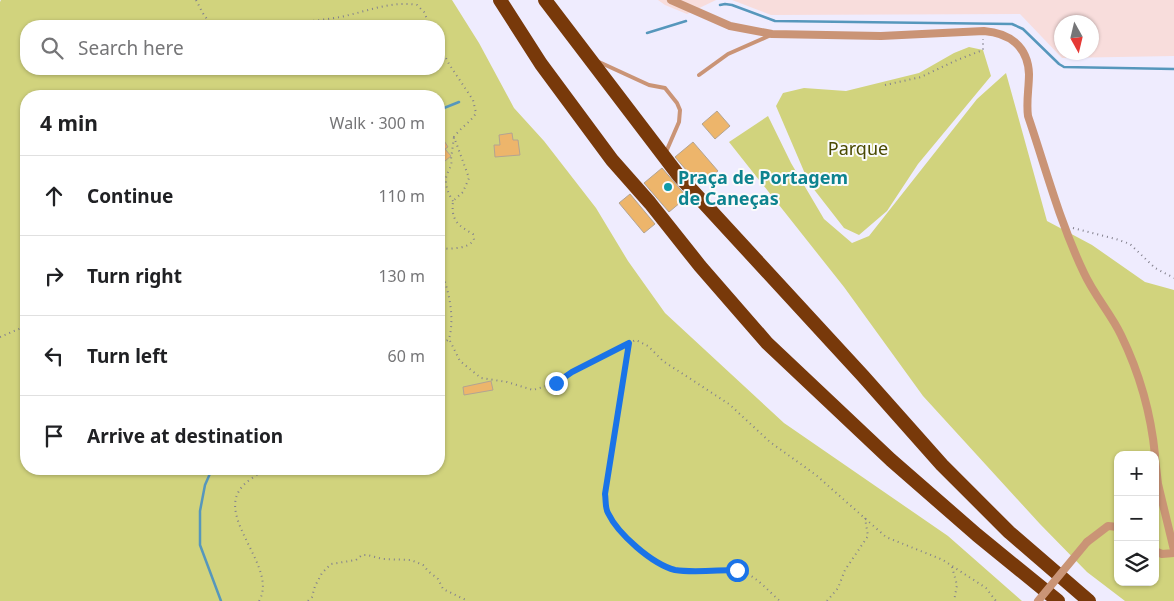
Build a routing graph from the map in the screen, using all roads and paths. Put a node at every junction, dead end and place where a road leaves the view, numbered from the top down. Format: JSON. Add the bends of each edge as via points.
{"nodes":[{"id":1,"x":196,"y":0,"type":"edge"},
{"id":2,"x":500,"y":0,"type":"edge"},
{"id":3,"x":545,"y":0,"type":"edge"},
{"id":4,"x":671,"y":0,"type":"edge"},
{"id":5,"x":208,"y":20,"type":"edge"},
{"id":6,"x":314,"y":20,"type":"edge"},
{"id":7,"x":427,"y":20,"type":"edge"},
{"id":8,"x":984,"y":31,"type":"junction"},
{"id":9,"x":772,"y":34,"type":"junction"},
{"id":10,"x":445,"y":55,"type":"edge"},
{"id":11,"x":589,"y":57,"type":"junction"},
{"id":12,"x":699,"y":75,"type":"dead end"},
{"id":13,"x":885,"y":85,"type":"dead end"},
{"id":14,"x":454,"y":137,"type":"junction"},
{"id":15,"x":664,"y":156,"type":"junction"},
{"id":16,"x":453,"y":201,"type":"junction"},
{"id":17,"x":1064,"y":225,"type":"junction"},
{"id":18,"x":445,"y":249,"type":"edge"},
{"id":19,"x":1174,"y":278,"type":"edge"},
{"id":20,"x":445,"y":283,"type":"edge"},
{"id":21,"x":20,"y":329,"type":"edge"},
{"id":22,"x":0,"y":337,"type":"edge"},
{"id":23,"x":449,"y":339,"type":"junction"},
{"id":24,"x":445,"y":342,"type":"edge"},
{"id":25,"x":629,"y":343,"type":"junction"},
{"id":26,"x":1154,"y":451,"type":"edge"},
{"id":27,"x":258,"y":475,"type":"edge"},
{"id":28,"x":1159,"y":488,"type":"edge"},
{"id":29,"x":865,"y":518,"type":"junction"},
{"id":30,"x":1114,"y":526,"type":"edge"},
{"id":31,"x":1174,"y":552,"type":"edge"},
{"id":32,"x":1159,"y":553,"type":"edge"},
{"id":33,"x":952,"y":566,"type":"junction"},
{"id":34,"x":1077,"y":589,"type":"junction"},
{"id":35,"x":259,"y":601,"type":"edge"},
{"id":36,"x":308,"y":601,"type":"edge"},
{"id":37,"x":468,"y":601,"type":"edge"},
{"id":38,"x":780,"y":601,"type":"edge"},
{"id":39,"x":827,"y":601,"type":"edge"},
{"id":40,"x":954,"y":601,"type":"edge"},
{"id":41,"x":996,"y":601,"type":"edge"},
{"id":42,"x":1038,"y":601,"type":"edge"},
{"id":43,"x":1058,"y":601,"type":"edge"},
{"id":44,"x":1089,"y":601,"type":"edge"},
{"id":45,"x":1097,"y":601,"type":"edge"}],
"edges":[{"from":1,"to":5,"type":"path"},
{"from":2,"to":43,"type":"highway","via":[[541,64],[601,145],[761,336],[891,460]]},
{"from":3,"to":11,"type":"highway"},
{"from":4,"to":9,"type":"street","via":[[730,26]]},
{"from":6,"to":7,"type":"path","via":[[402,3],[418,5]]},
{"from":8,"to":9,"type":"street","via":[[881,36]]},
{"from":8,"to":13,"type":"path","via":[[983,50],[921,77]]},
{"from":8,"to":17,"type":"street","via":[[998,32],[1012,39],[1025,56],[1029,75],[1028,116]]},
{"from":9,"to":12,"type":"lane","via":[[728,54]]},
{"from":10,"to":14,"type":"path","via":[[476,106],[472,119]]},
{"from":11,"to":15,"type":"highway"},
{"from":11,"to":15,"type":"lane","via":[[649,85],[665,88],[677,103],[679,122]]},
{"from":14,"to":16,"type":"path","via":[[452,162],[446,179]]},
{"from":14,"to":16,"type":"path","via":[[469,178],[463,192]]},
{"from":15,"to":34,"type":"highway","via":[[678,176],[942,465],[1009,532]]},
{"from":16,"to":18,"type":"path","via":[[452,213],[456,221],[461,228],[473,234],[474,240],[458,248]]},
{"from":17,"to":19,"type":"path","via":[[1130,244],[1156,268]]},
{"from":17,"to":26,"type":"street","via":[[1085,275],[1121,335],[1136,371]]},
{"from":20,"to":23,"type":"path","via":[[451,320]]},
{"from":21,"to":22,"type":"path"},
{"from":23,"to":24,"type":"path"},
{"from":23,"to":25,"type":"path","via":[[460,361],[481,378],[533,390],[556,383]]},
{"from":25,"to":29,"type":"path","via":[[636,340],[648,346],[663,361],[729,404],[770,442],[816,475]]},
{"from":25,"to":38,"type":"path","via":[[605,494],[607,511],[617,529],[650,558],[675,570],[737,570],[753,578]]},
{"from":27,"to":35,"type":"path","via":[[240,489],[235,498],[235,508],[238,523],[256,559],[263,594]]},
{"from":28,"to":31,"type":"street"},
{"from":29,"to":33,"type":"path","via":[[886,538]]},
{"from":29,"to":39,"type":"path","via":[[868,536]]},
{"from":30,"to":42,"type":"street","bridge":true,"via":[[1108,526],[1087,542]]},
{"from":31,"to":32,"type":"street"},
{"from":33,"to":40,"type":"path","via":[[957,585]]},
{"from":33,"to":41,"type":"path","via":[[986,588]]},
{"from":34,"to":44,"type":"highway"},
{"from":34,"to":45,"type":"highway"},
{"from":36,"to":37,"type":"path","via":[[322,573],[331,564],[356,560],[367,554],[383,559],[412,560],[423,565],[438,579],[443,589]]}]}
